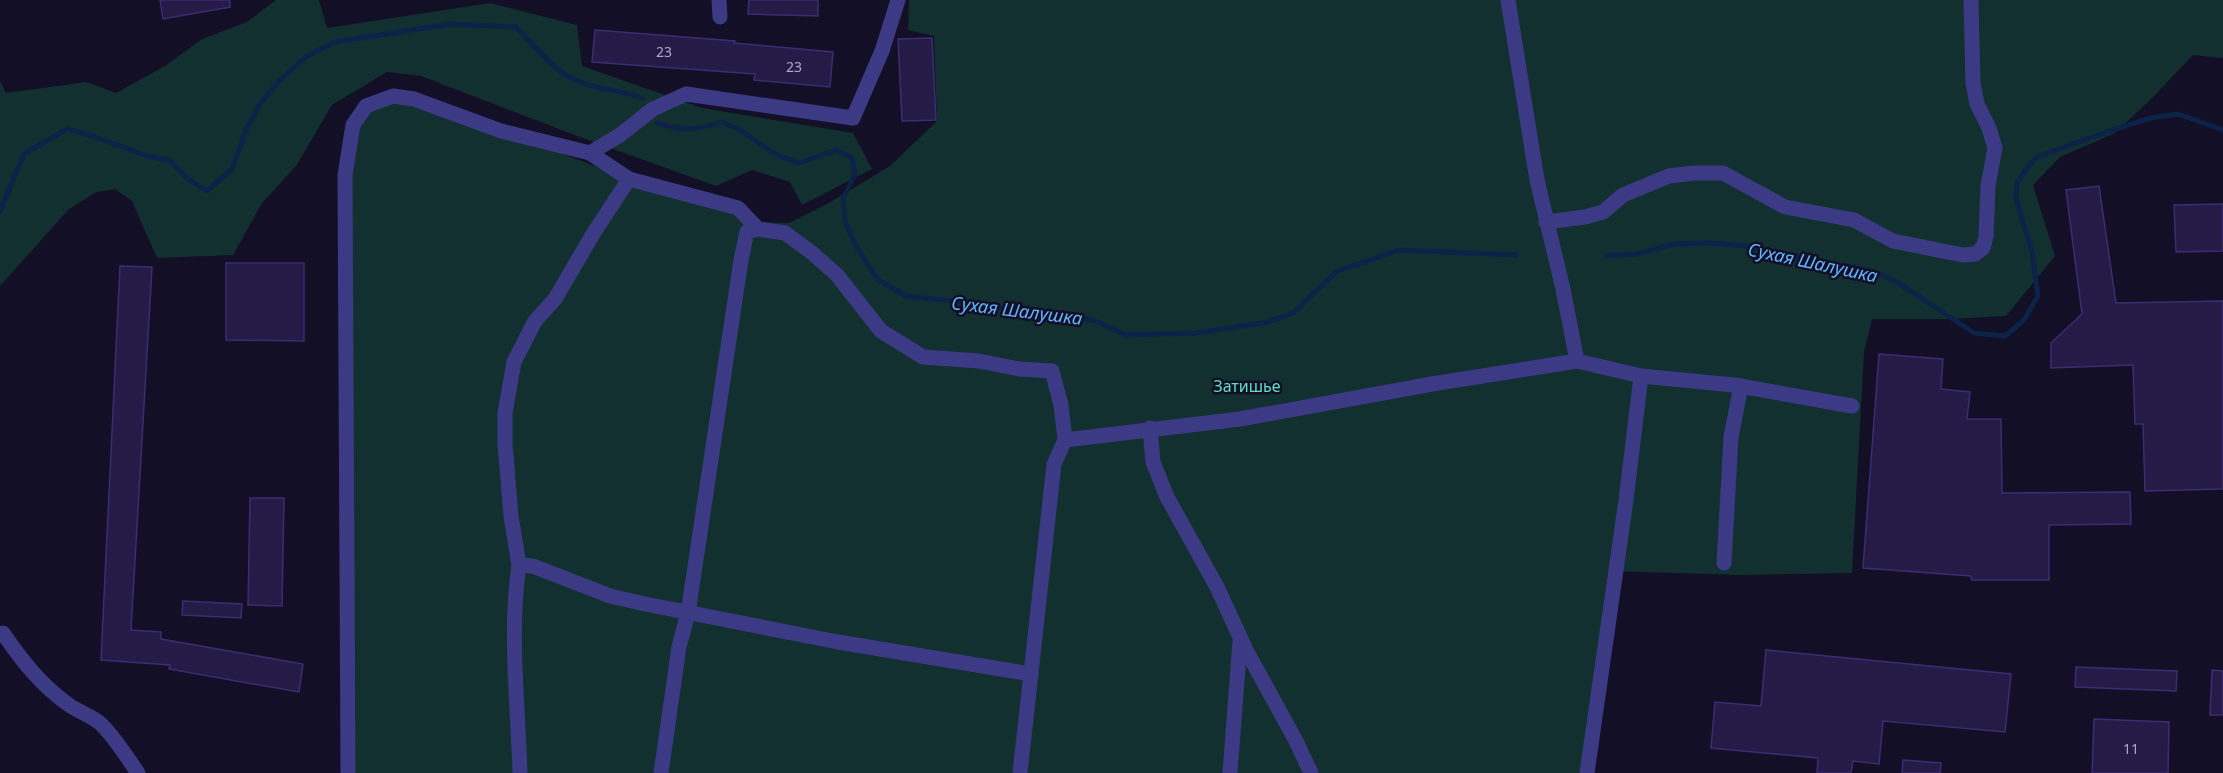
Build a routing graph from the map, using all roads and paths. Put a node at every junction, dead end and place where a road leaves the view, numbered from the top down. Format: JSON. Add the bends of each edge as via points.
{"nodes":[{"id":1,"x":719,"y":0,"type":"edge"},
{"id":2,"x":898,"y":0,"type":"edge"},
{"id":3,"x":1508,"y":0,"type":"edge"},
{"id":4,"x":1971,"y":0,"type":"edge"},
{"id":5,"x":720,"y":17,"type":"dead end"},
{"id":6,"x":590,"y":153,"type":"junction"},
{"id":7,"x":629,"y":179,"type":"junction"},
{"id":8,"x":1546,"y":222,"type":"junction"},
{"id":9,"x":758,"y":229,"type":"junction"},
{"id":10,"x":1577,"y":361,"type":"junction"},
{"id":11,"x":1641,"y":376,"type":"junction"},
{"id":12,"x":1741,"y":387,"type":"junction"},
{"id":13,"x":1852,"y":406,"type":"dead end"},
{"id":14,"x":1150,"y":428,"type":"junction"},
{"id":15,"x":1065,"y":440,"type":"junction"},
{"id":16,"x":1724,"y":563,"type":"dead end"},
{"id":17,"x":519,"y":565,"type":"junction"},
{"id":18,"x":688,"y":613,"type":"junction"},
{"id":19,"x":3,"y":633,"type":"dead end"},
{"id":20,"x":1240,"y":639,"type":"junction"},
{"id":21,"x":1031,"y":674,"type":"junction"},
{"id":22,"x":138,"y":773,"type":"edge"},
{"id":23,"x":348,"y":773,"type":"edge"},
{"id":24,"x":520,"y":773,"type":"edge"},
{"id":25,"x":661,"y":773,"type":"edge"},
{"id":26,"x":1020,"y":773,"type":"edge"},
{"id":27,"x":1230,"y":773,"type":"edge"},
{"id":28,"x":1311,"y":773,"type":"edge"},
{"id":29,"x":1587,"y":773,"type":"edge"}],
"edges":[{"from":1,"to":5,"type":"lane"},
{"from":2,"to":6,"type":"lane","via":[[882,51],[853,118],[686,94],[654,109]]},
{"from":3,"to":8,"type":"lane"},
{"from":4,"to":8,"type":"lane","via":[[1973,83],[1977,105],[1995,148],[1988,186],[1986,236],[1983,248],[1975,254],[1893,241],[1854,220],[1785,207],[1724,173],[1669,176],[1623,195],[1603,212]]},
{"from":6,"to":7,"type":"lane"},
{"from":6,"to":23,"type":"lane","via":[[501,131],[414,99],[393,96],[366,106],[353,125],[345,175]]},
{"from":7,"to":9,"type":"lane","via":[[738,208]]},
{"from":7,"to":17,"type":"lane","via":[[555,299],[535,321],[514,362],[504,413],[511,516]]},
{"from":8,"to":10,"type":"lane"},
{"from":9,"to":15,"type":"lane","via":[[785,233],[811,252],[837,275],[881,331],[923,357],[1052,371]]},
{"from":9,"to":18,"type":"lane","via":[[747,232],[741,260]]},
{"from":10,"to":11,"type":"lane"},
{"from":10,"to":14,"type":"lane","via":[[1240,419]]},
{"from":11,"to":12,"type":"lane"},
{"from":11,"to":29,"type":"lane"},
{"from":12,"to":13,"type":"lane"},
{"from":12,"to":16,"type":"lane","via":[[1731,437]]},
{"from":14,"to":15,"type":"lane"},
{"from":14,"to":20,"type":"lane","via":[[1153,462],[1167,497],[1217,587]]},
{"from":15,"to":21,"type":"lane","via":[[1054,464]]},
{"from":17,"to":18,"type":"lane","via":[[554,573],[609,596]]},
{"from":17,"to":24,"type":"lane","via":[[514,642]]},
{"from":18,"to":21,"type":"lane"},
{"from":18,"to":25,"type":"lane","via":[[679,648]]},
{"from":19,"to":22,"type":"lane","via":[[45,687],[99,723]]},
{"from":20,"to":27,"type":"lane"},
{"from":20,"to":28,"type":"lane"},
{"from":21,"to":26,"type":"lane"}]}
